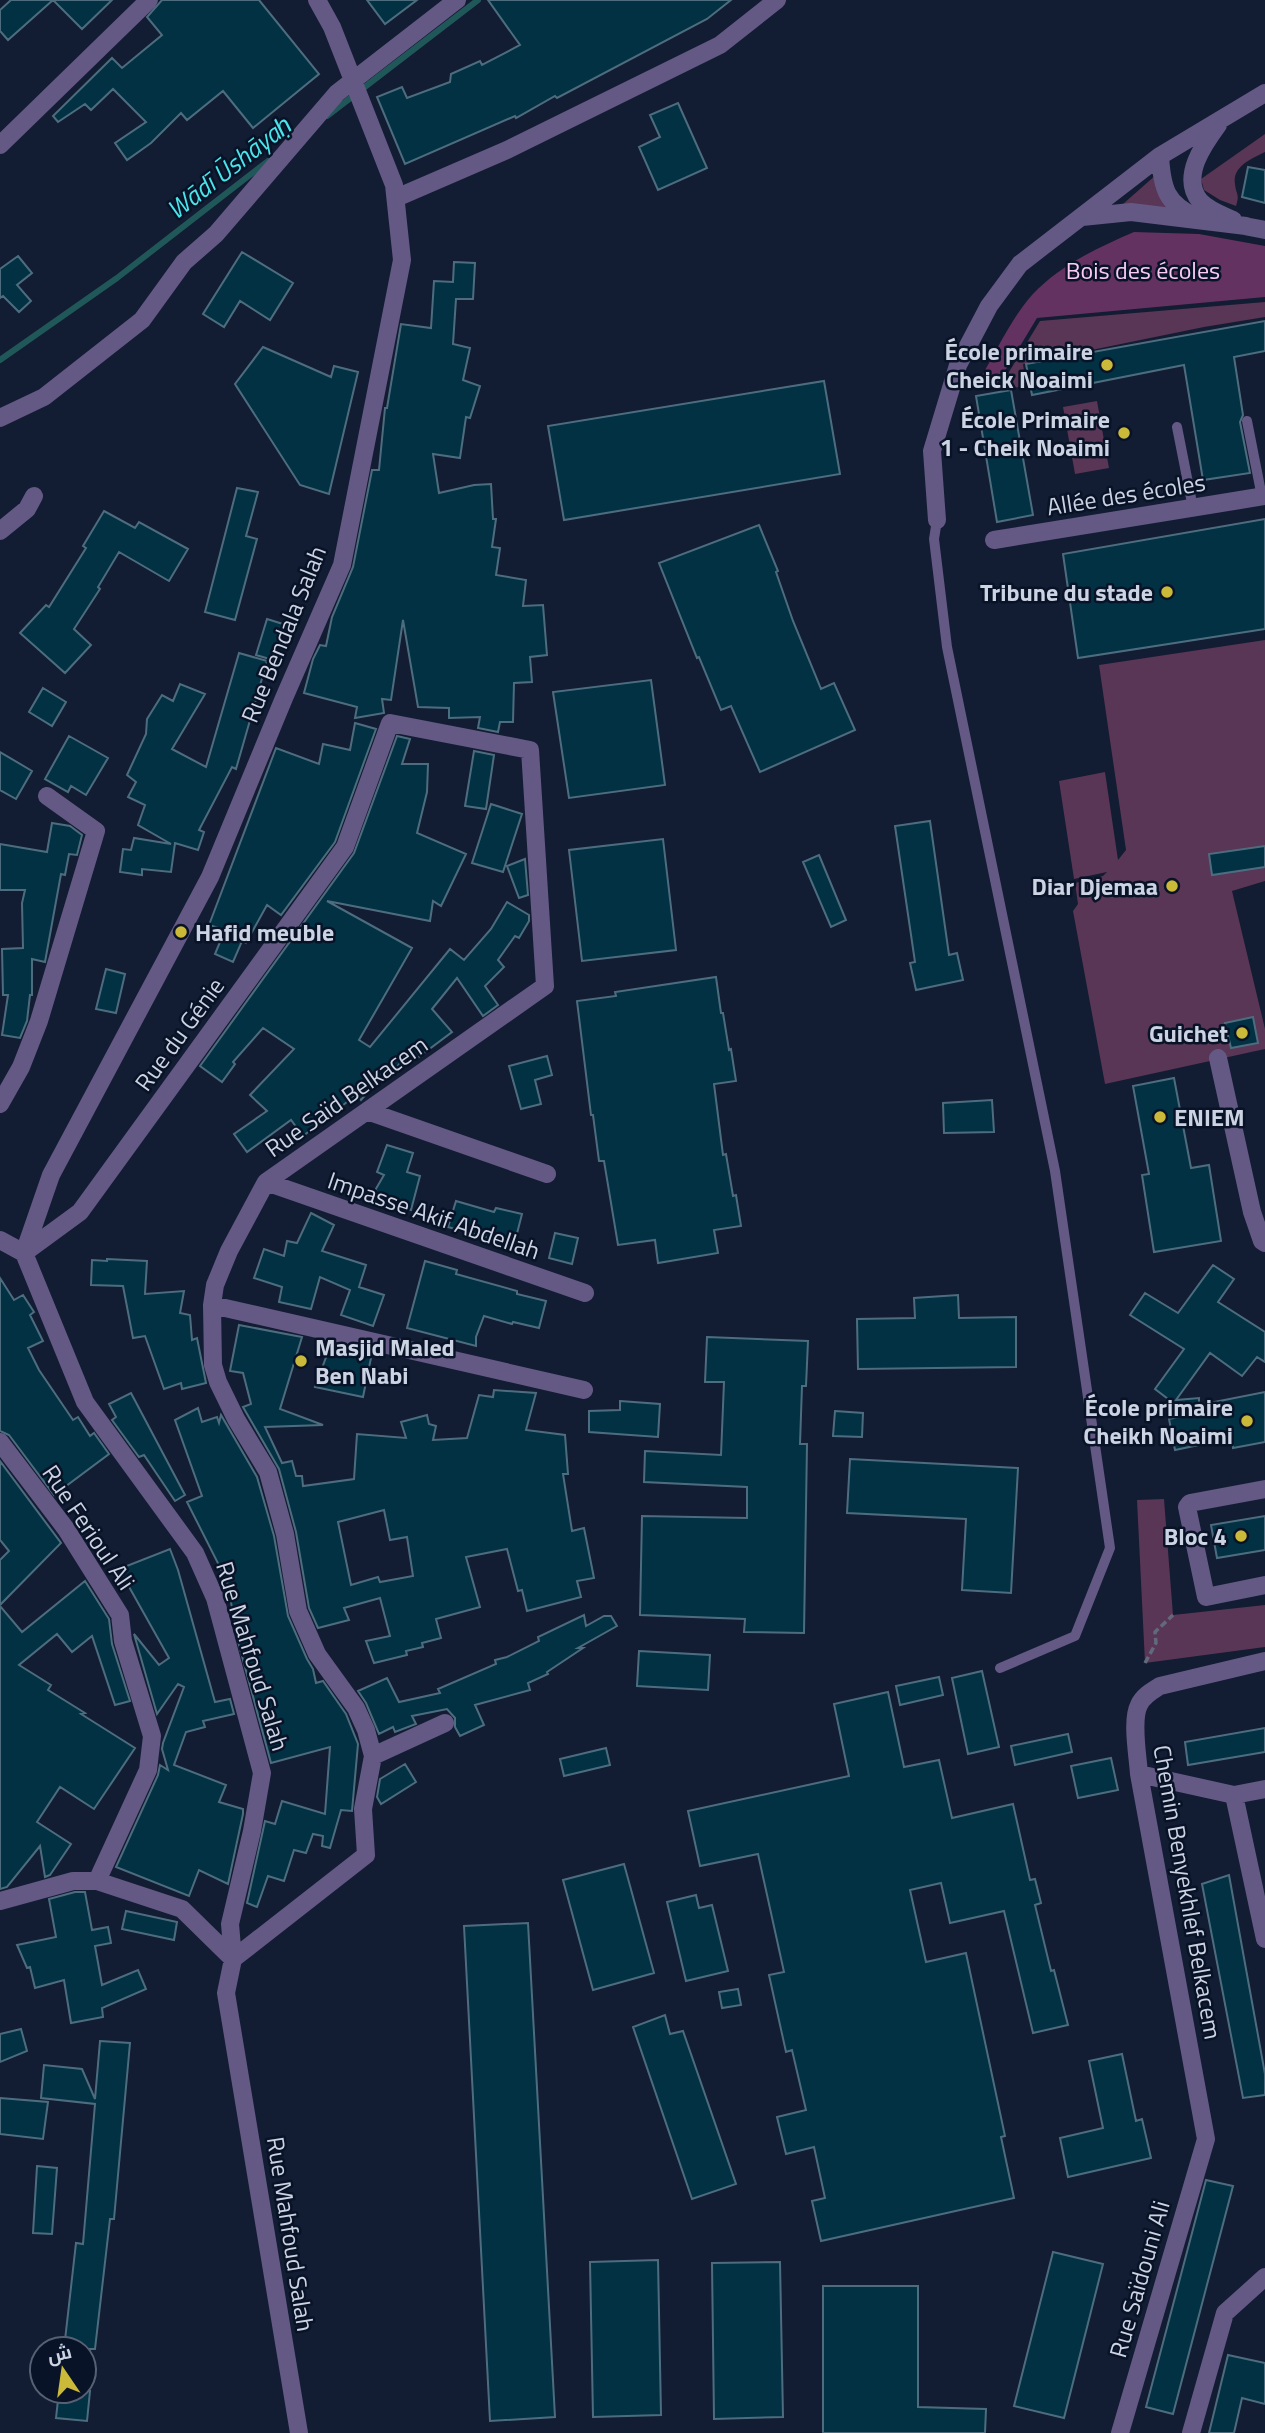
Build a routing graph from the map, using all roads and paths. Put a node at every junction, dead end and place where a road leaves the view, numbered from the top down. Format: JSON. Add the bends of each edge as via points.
{"nodes":[{"id":1,"x":149,"y":0,"type":"edge"},
{"id":2,"x":317,"y":0,"type":"edge"},
{"id":3,"x":457,"y":0,"type":"edge"},
{"id":4,"x":777,"y":0,"type":"edge"},
{"id":5,"x":353,"y":81,"type":"junction"},
{"id":6,"x":1265,"y":93,"type":"edge"},
{"id":7,"x":1222,"y":121,"type":"junction"},
{"id":8,"x":0,"y":145,"type":"edge"},
{"id":9,"x":1160,"y":156,"type":"junction"},
{"id":10,"x":396,"y":198,"type":"junction"},
{"id":11,"x":1080,"y":218,"type":"junction"},
{"id":12,"x":1245,"y":226,"type":"junction"},
{"id":13,"x":1265,"y":230,"type":"edge"},
{"id":14,"x":0,"y":418,"type":"edge"},
{"id":15,"x":1247,"y":421,"type":"dead end"},
{"id":16,"x":1177,"y":428,"type":"dead end"},
{"id":17,"x":34,"y":496,"type":"dead end"},
{"id":18,"x":1264,"y":496,"type":"edge"},
{"id":19,"x":1193,"y":508,"type":"junction"},
{"id":20,"x":937,"y":520,"type":"joint"},
{"id":21,"x":0,"y":531,"type":"edge"},
{"id":22,"x":994,"y":540,"type":"dead end"},
{"id":23,"x":530,"y":750,"type":"joint"},
{"id":24,"x":47,"y":796,"type":"dead end"},
{"id":25,"x":1218,"y":1058,"type":"dead end"},
{"id":26,"x":0,"y":1104,"type":"edge"},
{"id":27,"x":367,"y":1111,"type":"junction"},
{"id":28,"x":547,"y":1174,"type":"dead end"},
{"id":29,"x":266,"y":1182,"type":"junction"},
{"id":30,"x":0,"y":1240,"type":"edge"},
{"id":31,"x":1265,"y":1243,"type":"edge"},
{"id":32,"x":24,"y":1253,"type":"junction"},
{"id":33,"x":585,"y":1293,"type":"dead end"},
{"id":34,"x":212,"y":1305,"type":"junction"},
{"id":35,"x":583,"y":1390,"type":"dead end"},
{"id":36,"x":0,"y":1442,"type":"edge"},
{"id":37,"x":1265,"y":1489,"type":"edge"},
{"id":38,"x":1265,"y":1585,"type":"edge"},
{"id":39,"x":1173,"y":1615,"type":"dead end"},
{"id":40,"x":1265,"y":1661,"type":"edge"},
{"id":41,"x":1145,"y":1663,"type":"dead end"},
{"id":42,"x":1000,"y":1668,"type":"dead end"},
{"id":43,"x":445,"y":1723,"type":"dead end"},
{"id":44,"x":373,"y":1756,"type":"junction"},
{"id":45,"x":1139,"y":1774,"type":"junction"},
{"id":46,"x":1265,"y":1789,"type":"edge"},
{"id":47,"x":1234,"y":1795,"type":"junction"},
{"id":48,"x":97,"y":1881,"type":"junction"},
{"id":49,"x":0,"y":1901,"type":"edge"},
{"id":50,"x":1265,"y":1939,"type":"edge"},
{"id":51,"x":233,"y":1959,"type":"junction"},
{"id":52,"x":1206,"y":2139,"type":"joint"},
{"id":53,"x":1265,"y":2277,"type":"edge"},
{"id":54,"x":299,"y":2433,"type":"edge"},
{"id":55,"x":1120,"y":2433,"type":"edge"},
{"id":56,"x":1191,"y":2433,"type":"edge"}],
"edges":[{"from":1,"to":8,"type":"street"},
{"from":2,"to":5,"type":"street","name":"Rue Bendala Salah"},
{"from":3,"to":5,"type":"street"},
{"from":4,"to":10,"type":"street","via":[[720,45],[507,150]]},
{"from":5,"to":10,"type":"street","name":"Rue Bendala Salah"},
{"from":5,"to":14,"type":"street","via":[[337,93],[216,234],[184,262],[142,320],[44,397]]},
{"from":6,"to":7,"type":"street"},
{"from":7,"to":9,"type":"street"},
{"from":7,"to":12,"type":"street","via":[[1204,144],[1193,169],[1193,187],[1199,200],[1214,212]]},
{"from":9,"to":11,"type":"street"},
{"from":9,"to":12,"type":"street","via":[[1164,188],[1181,210]]},
{"from":10,"to":32,"type":"street","name":"Rue Bendala Salah","via":[[402,260],[342,565],[210,877],[51,1175]]},
{"from":11,"to":12,"type":"street","via":[[1131,212]]},
{"from":11,"to":20,"type":"street","via":[[1020,264],[989,306],[958,365],[932,451]]},
{"from":12,"to":13,"type":"street"},
{"from":15,"to":18,"type":"lane"},
{"from":16,"to":19,"type":"lane"},
{"from":17,"to":21,"type":"street","via":[[27,509]]},
{"from":18,"to":19,"type":"street","name":"Allée des écoles"},
{"from":19,"to":22,"type":"street","name":"Allée des écoles"},
{"from":20,"to":42,"type":"lane","via":[[934,539],[947,647],[1055,1171],[1110,1548],[1075,1636]]},
{"from":23,"to":27,"type":"street","name":"Rue Saïd Belkacem","via":[[545,986]]},
{"from":23,"to":32,"type":"street","name":"Rue du Génie","via":[[390,723],[345,846],[80,1212]]},
{"from":24,"to":26,"type":"street","via":[[96,831],[39,1021]]},
{"from":25,"to":31,"type":"street","via":[[1252,1212]]},
{"from":27,"to":28,"type":"street"},
{"from":27,"to":29,"type":"street","name":"Rue Saïd Belkacem"},
{"from":29,"to":33,"type":"street","name":"Impasse Akif Abdellah"},
{"from":29,"to":34,"type":"street","name":"Rue Saïd Belkacem","via":[[229,1251]]},
{"from":30,"to":32,"type":"street"},
{"from":32,"to":51,"type":"street","name":"Rue Mahfoud Salah","via":[[85,1402],[195,1553],[215,1598],[262,1773],[230,1924]]},
{"from":34,"to":35,"type":"street"},
{"from":34,"to":44,"type":"street","name":"Rue Saïd Belkacem","via":[[213,1365],[236,1419],[268,1472],[285,1534],[298,1611],[317,1654],[356,1708]]},
{"from":36,"to":48,"type":"street","name":"Rue Ferioul Ali","via":[[66,1530],[120,1615],[123,1641],[152,1736],[148,1770]]},
{"from":37,"to":38,"type":"street","via":[[1187,1507],[1206,1597]]},
{"from":39,"to":41,"type":"path","via":[[1155,1632],[1156,1643]]},
{"from":40,"to":45,"type":"street","name":"Chemin Benyekhlef Belkacem","via":[[1160,1686],[1148,1694],[1138,1706],[1135,1721]]},
{"from":43,"to":44,"type":"street"},
{"from":44,"to":51,"type":"street","name":"Rue Saïd Belkacem","via":[[363,1809],[366,1855]]},
{"from":45,"to":47,"type":"street"},
{"from":45,"to":52,"type":"street","name":"Chemin Benyekhlef Belkacem"},
{"from":46,"to":47,"type":"street"},
{"from":47,"to":50,"type":"street"},
{"from":48,"to":49,"type":"street","via":[[74,1881]]},
{"from":48,"to":51,"type":"street","via":[[182,1909]]},
{"from":51,"to":54,"type":"street","name":"Rue Mahfoud Salah","via":[[226,1993]]},
{"from":52,"to":55,"type":"street","name":"Rue Saïdouni Ali"},
{"from":53,"to":56,"type":"street","via":[[1224,2313]]}]}
